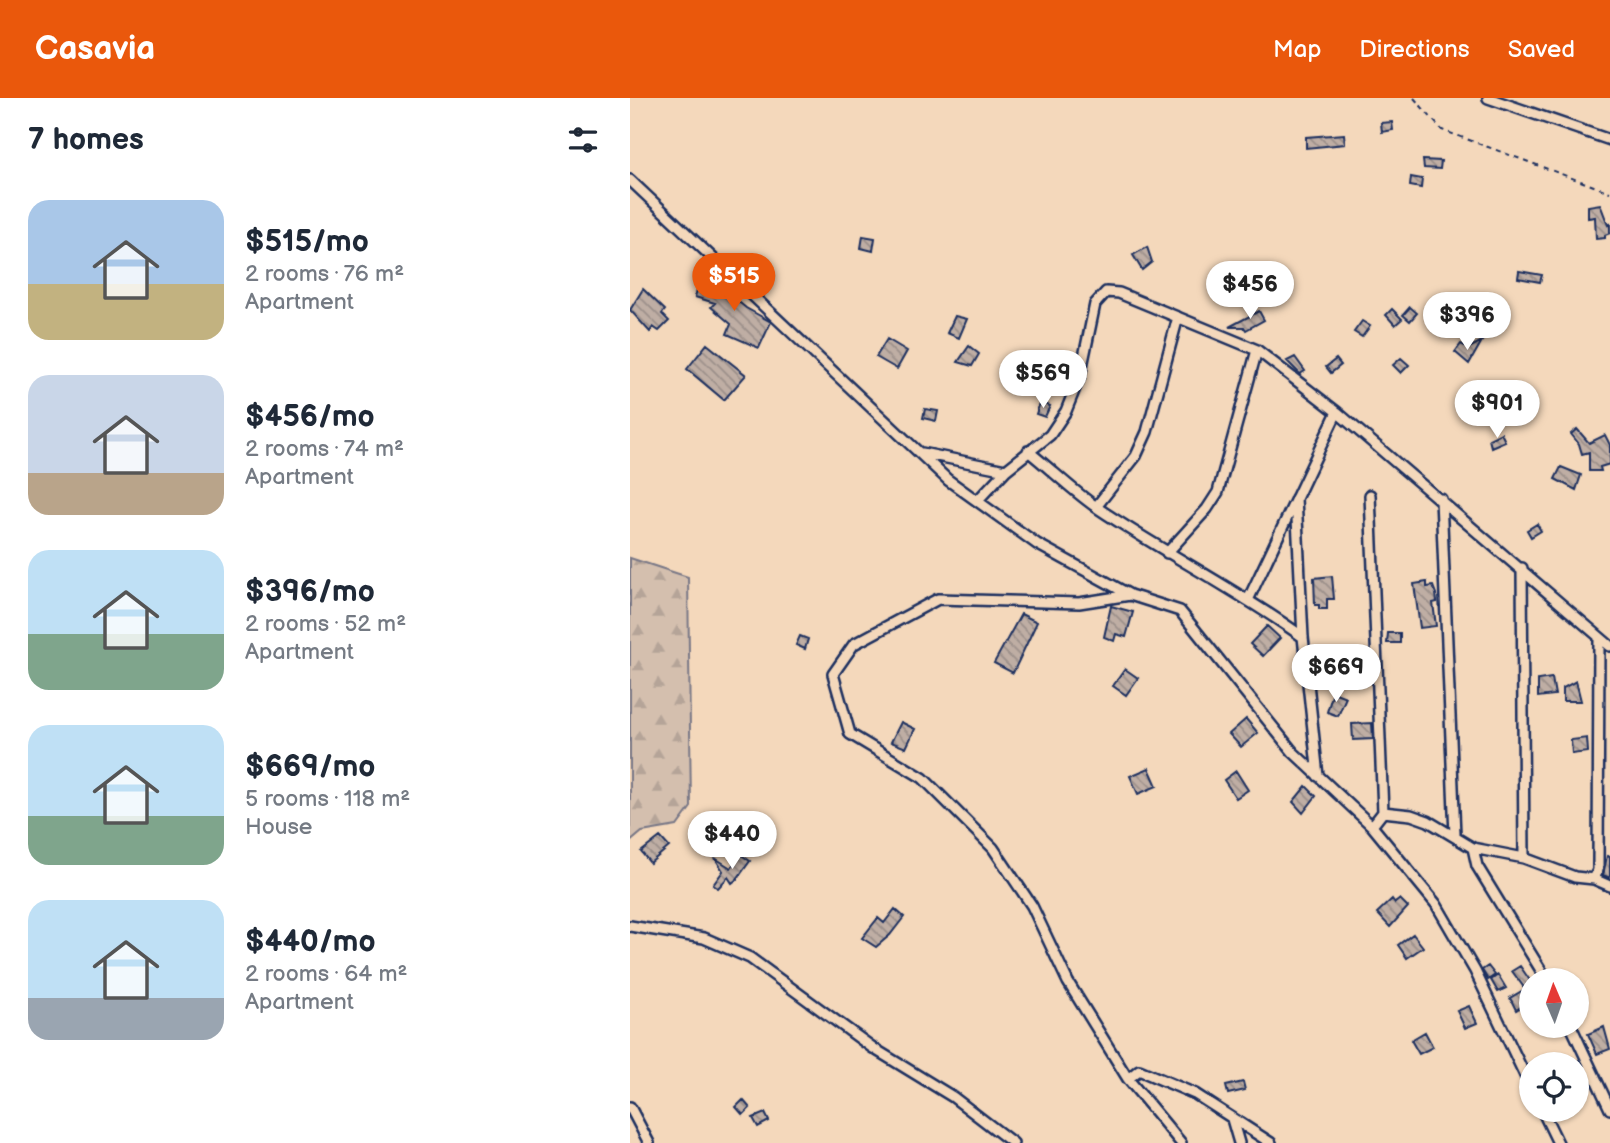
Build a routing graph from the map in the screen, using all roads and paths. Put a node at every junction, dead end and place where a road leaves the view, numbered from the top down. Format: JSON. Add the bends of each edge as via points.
{"nodes":[{"id":1,"x":1414,"y":98,"type":"edge"},
{"id":2,"x":1424,"y":98,"type":"edge"},
{"id":3,"x":1488,"y":98,"type":"edge"},
{"id":4,"x":1419,"y":103,"type":"junction"},
{"id":5,"x":1610,"y":140,"type":"edge"},
{"id":6,"x":630,"y":180,"type":"edge"},
{"id":7,"x":1610,"y":192,"type":"edge"},
{"id":8,"x":1178,"y":317,"type":"junction"},
{"id":9,"x":1257,"y":349,"type":"junction"},
{"id":10,"x":1337,"y":412,"type":"junction"},
{"id":11,"x":1028,"y":451,"type":"junction"},
{"id":12,"x":920,"y":453,"type":"junction"},
{"id":13,"x":1006,"y":470,"type":"junction"},
{"id":14,"x":1370,"y":495,"type":"dead end"},
{"id":15,"x":1296,"y":498,"type":"junction"},
{"id":16,"x":1441,"y":499,"type":"junction"},
{"id":17,"x":977,"y":501,"type":"junction"},
{"id":18,"x":1096,"y":507,"type":"junction"},
{"id":19,"x":1167,"y":553,"type":"junction"},
{"id":20,"x":1522,"y":568,"type":"junction"},
{"id":21,"x":1130,"y":595,"type":"junction"},
{"id":22,"x":1249,"y":598,"type":"junction"},
{"id":23,"x":1303,"y":637,"type":"junction"},
{"id":24,"x":1600,"y":637,"type":"junction"},
{"id":25,"x":1610,"y":646,"type":"edge"},
{"id":26,"x":1318,"y":776,"type":"junction"},
{"id":27,"x":1383,"y":812,"type":"junction"},
{"id":28,"x":1372,"y":826,"type":"junction"},
{"id":29,"x":1455,"y":835,"type":"junction"},
{"id":30,"x":1473,"y":848,"type":"junction"},
{"id":31,"x":1524,"y":858,"type":"junction"},
{"id":32,"x":1594,"y":879,"type":"junction"},
{"id":33,"x":1610,"y":886,"type":"edge"},
{"id":34,"x":630,"y":926,"type":"edge"},
{"id":35,"x":1540,"y":968,"type":"edge"},
{"id":36,"x":1577,"y":1038,"type":"edge"},
{"id":37,"x":1519,"y":1063,"type":"edge"},
{"id":38,"x":1129,"y":1079,"type":"junction"},
{"id":39,"x":630,"y":1107,"type":"edge"},
{"id":40,"x":1610,"y":1109,"type":"edge"},
{"id":41,"x":1232,"y":1119,"type":"junction"},
{"id":42,"x":1548,"y":1122,"type":"edge"},
{"id":43,"x":649,"y":1143,"type":"edge"},
{"id":44,"x":1013,"y":1143,"type":"edge"},
{"id":45,"x":1181,"y":1143,"type":"edge"},
{"id":46,"x":1239,"y":1143,"type":"edge"},
{"id":47,"x":1271,"y":1143,"type":"edge"},
{"id":48,"x":1558,"y":1143,"type":"edge"}],
"edges":[{"from":1,"to":4,"type":"path"},
{"from":2,"to":4,"type":"path"},
{"from":3,"to":5,"type":"street"},
{"from":4,"to":7,"type":"path","via":[[1442,130]]},
{"from":6,"to":12,"type":"street"},
{"from":8,"to":9,"type":"street"},
{"from":8,"to":11,"type":"street","via":[[1119,293],[1100,296],[1080,376],[1066,411],[1050,435]]},
{"from":8,"to":18,"type":"street","via":[[1147,432],[1136,456]]},
{"from":9,"to":10,"type":"street"},
{"from":9,"to":19,"type":"street","via":[[1217,492]]},
{"from":10,"to":15,"type":"street"},
{"from":10,"to":16,"type":"street"},
{"from":11,"to":13,"type":"street"},
{"from":11,"to":18,"type":"street"},
{"from":12,"to":13,"type":"street"},
{"from":12,"to":17,"type":"street"},
{"from":13,"to":17,"type":"street"},
{"from":14,"to":27,"type":"street"},
{"from":15,"to":22,"type":"street"},
{"from":15,"to":23,"type":"street"},
{"from":16,"to":20,"type":"street"},
{"from":16,"to":29,"type":"street"},
{"from":17,"to":21,"type":"street","via":[[1037,544]]},
{"from":18,"to":19,"type":"street"},
{"from":19,"to":22,"type":"street"},
{"from":20,"to":24,"type":"street"},
{"from":20,"to":31,"type":"street"},
{"from":21,"to":26,"type":"street","via":[[1180,611],[1293,752]]},
{"from":21,"to":38,"type":"street","via":[[1079,603],[938,599],[854,644],[833,674],[850,734],[923,778],[993,848],[1032,906],[1068,982]]},
{"from":22,"to":23,"type":"street"},
{"from":23,"to":26,"type":"street"},
{"from":24,"to":25,"type":"street"},
{"from":24,"to":32,"type":"street","via":[[1598,870]]},
{"from":26,"to":28,"type":"street"},
{"from":27,"to":28,"type":"street"},
{"from":27,"to":29,"type":"street","via":[[1411,814]]},
{"from":28,"to":37,"type":"street","via":[[1436,904],[1475,971]]},
{"from":29,"to":30,"type":"street"},
{"from":30,"to":31,"type":"street"},
{"from":30,"to":35,"type":"street","via":[[1478,866]]},
{"from":31,"to":32,"type":"street","via":[[1575,877]]},
{"from":32,"to":33,"type":"street"},
{"from":34,"to":44,"type":"street","via":[[704,937],[750,958]]},
{"from":36,"to":40,"type":"street"},
{"from":38,"to":41,"type":"street","via":[[1139,1070],[1195,1094]]},
{"from":38,"to":45,"type":"street"},
{"from":39,"to":43,"type":"street"},
{"from":41,"to":46,"type":"street"},
{"from":41,"to":47,"type":"street"},
{"from":42,"to":48,"type":"street"}]}
